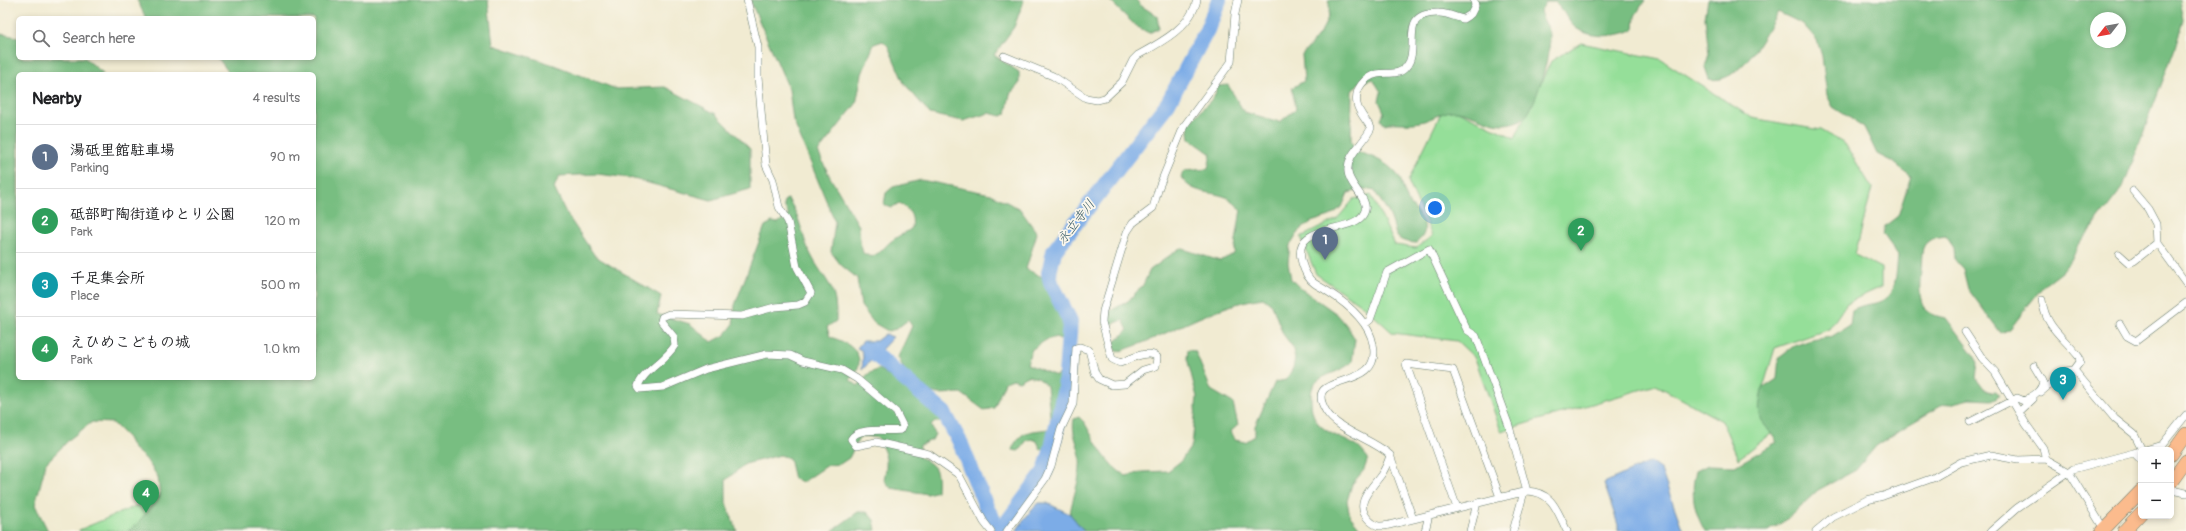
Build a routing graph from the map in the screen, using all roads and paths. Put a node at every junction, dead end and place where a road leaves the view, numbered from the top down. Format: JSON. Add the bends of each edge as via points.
{"nodes":[{"id":1,"x":747,"y":0,"type":"edge"},
{"id":2,"x":1197,"y":0,"type":"edge"},
{"id":3,"x":1238,"y":0,"type":"edge"},
{"id":4,"x":1474,"y":0,"type":"edge"},
{"id":5,"x":1004,"y":56,"type":"dead end"},
{"id":6,"x":2133,"y":191,"type":"dead end"},
{"id":7,"x":2157,"y":243,"type":"junction"},
{"id":8,"x":2119,"y":254,"type":"dead end"},
{"id":9,"x":2186,"y":283,"type":"edge"},
{"id":10,"x":2042,"y":300,"type":"dead end"},
{"id":11,"x":2186,"y":303,"type":"edge"},
{"id":12,"x":1365,"y":324,"type":"junction"},
{"id":13,"x":2120,"y":324,"type":"dead end"},
{"id":14,"x":1965,"y":332,"type":"dead end"},
{"id":15,"x":2034,"y":366,"type":"dead end"},
{"id":16,"x":2074,"y":370,"type":"junction"},
{"id":17,"x":2012,"y":402,"type":"junction"},
{"id":18,"x":2019,"y":412,"type":"junction"},
{"id":19,"x":2186,"y":415,"type":"edge"},
{"id":20,"x":1970,"y":422,"type":"dead end"},
{"id":21,"x":2186,"y":434,"type":"edge"},
{"id":22,"x":2155,"y":447,"type":"edge"},
{"id":23,"x":2138,"y":448,"type":"edge"},
{"id":24,"x":2138,"y":451,"type":"edge"},
{"id":25,"x":2174,"y":451,"type":"edge"},
{"id":26,"x":1390,"y":455,"type":"junction"},
{"id":27,"x":2046,"y":459,"type":"junction"},
{"id":28,"x":2186,"y":461,"type":"edge"},
{"id":29,"x":2069,"y":472,"type":"junction"},
{"id":30,"x":2174,"y":478,"type":"edge"},
{"id":31,"x":2174,"y":489,"type":"edge"},
{"id":32,"x":1525,"y":491,"type":"junction"},
{"id":33,"x":2186,"y":493,"type":"edge"},
{"id":34,"x":2138,"y":494,"type":"edge"},
{"id":35,"x":1500,"y":497,"type":"junction"},
{"id":36,"x":1477,"y":502,"type":"junction"},
{"id":37,"x":1457,"y":508,"type":"junction"},
{"id":38,"x":1430,"y":515,"type":"junction"},
{"id":39,"x":2138,"y":517,"type":"edge"},
{"id":40,"x":1413,"y":519,"type":"junction"},
{"id":41,"x":1562,"y":522,"type":"junction"},
{"id":42,"x":1379,"y":529,"type":"edge"},
{"id":43,"x":2103,"y":530,"type":"edge"},
{"id":44,"x":991,"y":531,"type":"edge"},
{"id":45,"x":1007,"y":531,"type":"edge"},
{"id":46,"x":1425,"y":531,"type":"edge"},
{"id":47,"x":1470,"y":531,"type":"edge"},
{"id":48,"x":1513,"y":531,"type":"edge"},
{"id":49,"x":1560,"y":531,"type":"edge"},
{"id":50,"x":1567,"y":531,"type":"edge"},
{"id":51,"x":1816,"y":531,"type":"edge"},
{"id":52,"x":1991,"y":531,"type":"edge"},
{"id":53,"x":2124,"y":531,"type":"edge"}],
"edges":[{"from":1,"to":44,"type":"street","via":[[758,47],[758,77],[766,165],[773,180],[779,208],[788,222],[797,267],[811,292],[805,302],[798,305],[775,307],[742,316],[668,314],[662,317],[661,321],[674,337],[675,345],[665,359],[643,377],[638,386],[647,390],[663,387],[706,368],[767,354],[790,355],[803,361],[842,370],[857,379],[896,412],[903,426],[901,430],[889,432],[866,430],[853,435],[853,444],[856,446],[876,442],[929,454],[959,475]]},
{"from":2,"to":5,"type":"street","via":[[1179,29],[1133,60],[1122,82],[1105,98],[1086,98],[1053,76]]},
{"from":3,"to":45,"type":"street","via":[[1231,62],[1184,126],[1171,154],[1153,208],[1132,223],[1127,232],[1103,311],[1102,322],[1112,359],[1120,363],[1147,353],[1154,354],[1158,362],[1156,366],[1143,370],[1125,384],[1112,385],[1099,379],[1095,373],[1090,350],[1076,348],[1073,404],[1061,429],[1051,466],[1045,479]]},
{"from":4,"to":12,"type":"street","via":[[1475,6],[1471,14],[1463,19],[1441,12],[1426,14],[1418,19],[1413,26],[1407,67],[1399,73],[1377,74],[1360,86],[1357,105],[1371,128],[1353,153],[1348,163],[1348,174],[1366,204],[1365,212],[1358,222],[1322,230],[1303,244],[1300,257],[1305,272],[1313,283],[1328,291]]},
{"from":6,"to":7,"type":"street","via":[[2148,209],[2156,224]]},
{"from":7,"to":8,"type":"street","via":[[2130,263]]},
{"from":7,"to":9,"type":"street"},
{"from":10,"to":16,"type":"street","via":[[2048,323],[2079,357],[2080,362]]},
{"from":11,"to":13,"type":"street","via":[[2136,341],[2127,336]]},
{"from":12,"to":26,"type":"street","via":[[1374,345],[1371,367],[1364,374],[1333,382],[1325,387],[1323,402],[1330,418],[1382,447]]},
{"from":12,"to":32,"type":"street","via":[[1370,320],[1388,272],[1429,249],[1467,330],[1476,336],[1509,426]]},
{"from":14,"to":17,"type":"street","via":[[1995,372]]},
{"from":15,"to":17,"type":"street","via":[[2043,381],[2042,387],[2024,401],[2017,398]]},
{"from":16,"to":18,"type":"street","via":[[2066,372]]},
{"from":16,"to":23,"type":"street","via":[[2116,419],[2134,434]]},
{"from":17,"to":18,"type":"street"},
{"from":17,"to":20,"type":"street"},
{"from":18,"to":27,"type":"street","via":[[2043,448]]},
{"from":19,"to":22,"type":"street","via":[[2162,445]]},
{"from":21,"to":25,"type":"highway"},
{"from":24,"to":29,"type":"street"},
{"from":26,"to":40,"type":"street"},
{"from":26,"to":42,"type":"street","via":[[1387,466],[1362,503],[1363,512]]},
{"from":27,"to":29,"type":"street"},
{"from":27,"to":51,"type":"street","via":[[2018,460],[1991,456],[1961,462],[1933,478],[1848,508]]},
{"from":28,"to":30,"type":"highway"},
{"from":29,"to":43,"type":"street"},
{"from":29,"to":52,"type":"street","via":[[2017,508]]},
{"from":31,"to":33,"type":"street"},
{"from":32,"to":35,"type":"street"},
{"from":32,"to":41,"type":"street","via":[[1537,491],[1549,498]]},
{"from":32,"to":48,"type":"street"},
{"from":34,"to":43,"type":"highway"},
{"from":35,"to":36,"type":"street"},
{"from":35,"to":37,"type":"street","via":[[1453,370],[1406,364]]},
{"from":36,"to":37,"type":"street"},
{"from":36,"to":47,"type":"street"},
{"from":37,"to":38,"type":"street"},
{"from":38,"to":40,"type":"street"},
{"from":38,"to":46,"type":"street"},
{"from":39,"to":53,"type":"highway"},
{"from":40,"to":42,"type":"street"},
{"from":41,"to":49,"type":"street"},
{"from":41,"to":50,"type":"street"}]}
